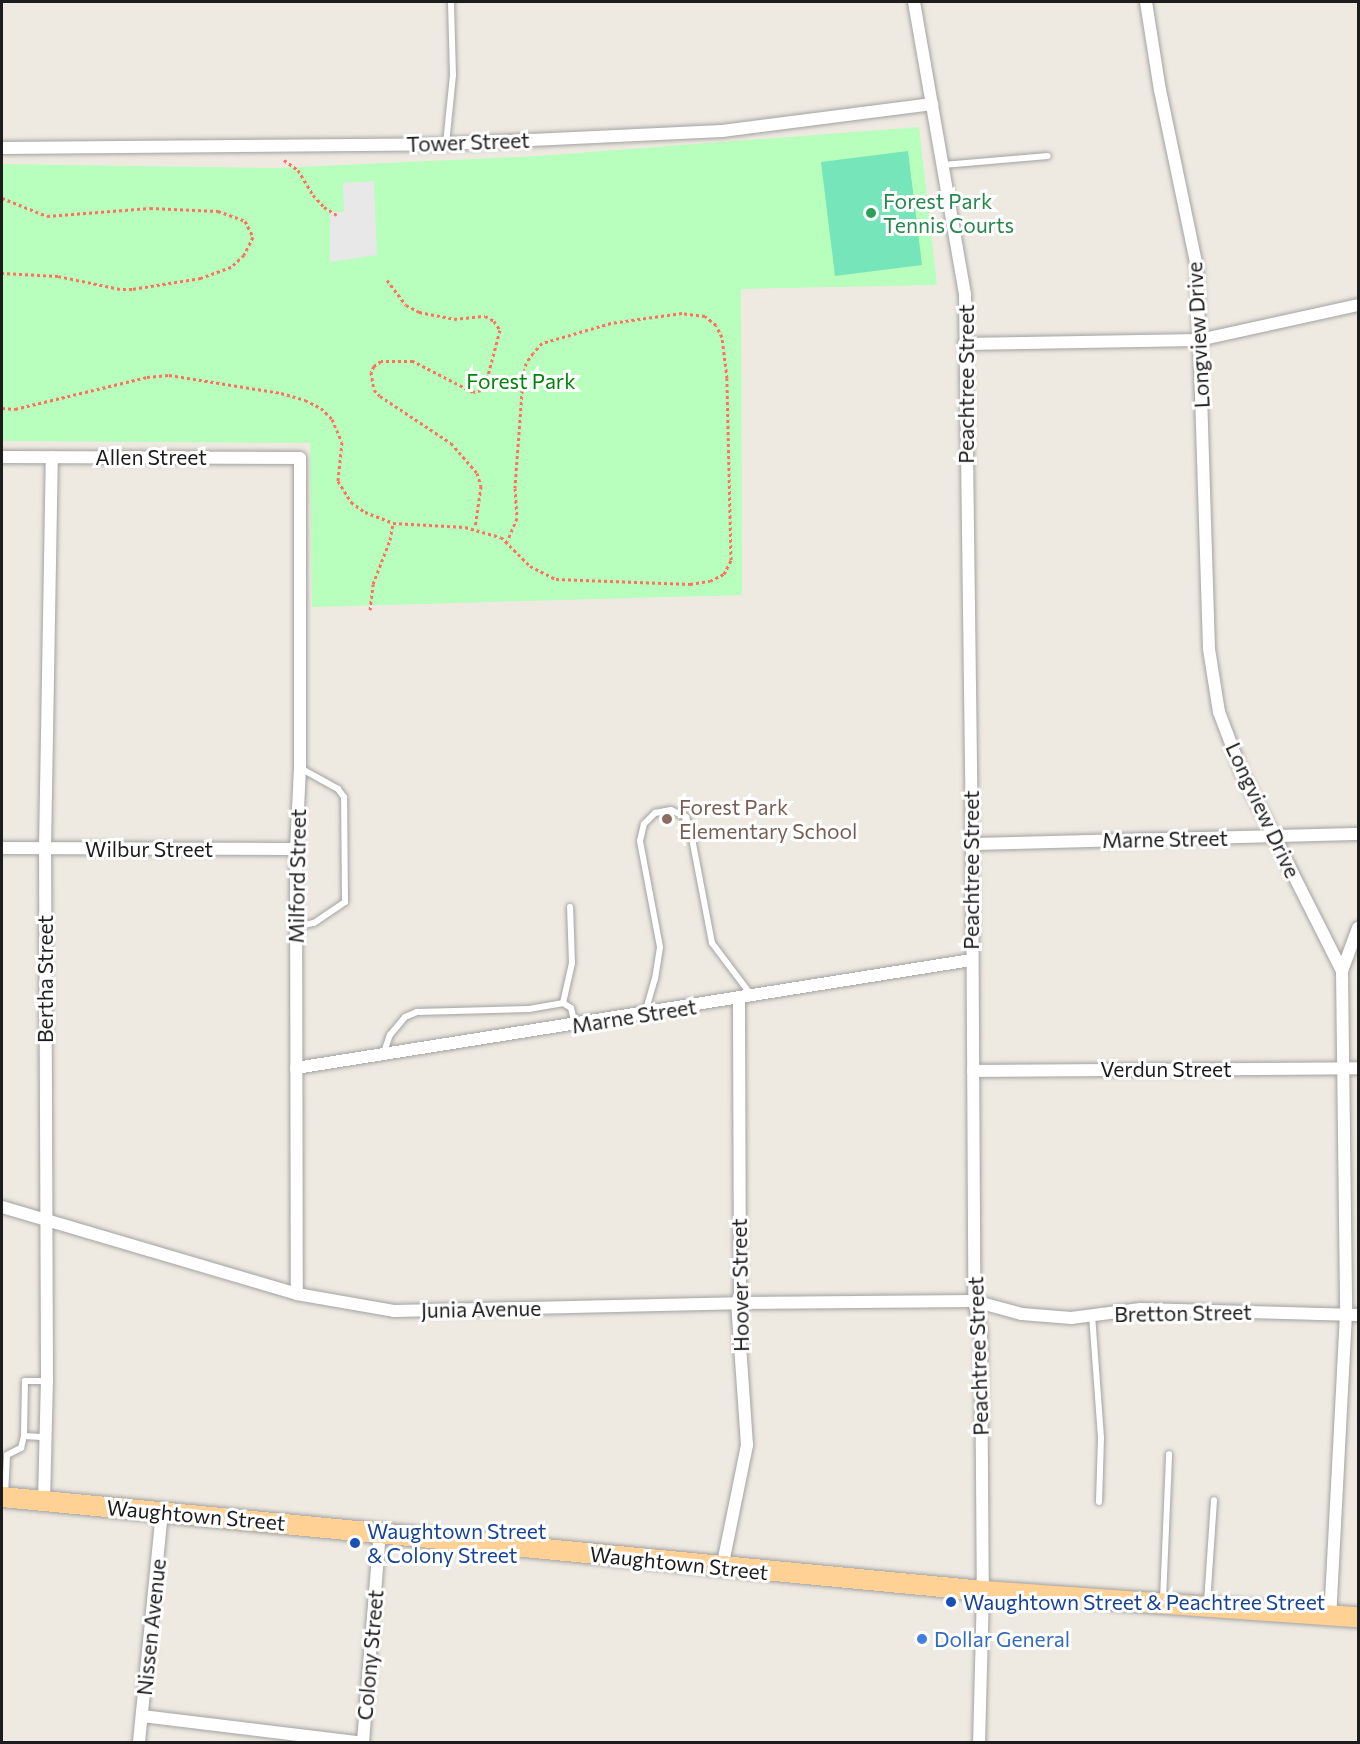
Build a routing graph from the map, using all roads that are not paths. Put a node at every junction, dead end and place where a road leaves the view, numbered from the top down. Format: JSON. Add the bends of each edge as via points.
{"nodes":[{"id":1,"x":451,"y":2,"type":"edge"},
{"id":2,"x":914,"y":2,"type":"edge"},
{"id":3,"x":1146,"y":2,"type":"edge"},
{"id":4,"x":932,"y":104,"type":"junction"},
{"id":5,"x":446,"y":144,"type":"junction"},
{"id":6,"x":2,"y":148,"type":"edge"},
{"id":7,"x":1048,"y":156,"type":"dead end"},
{"id":8,"x":943,"y":165,"type":"junction"},
{"id":9,"x":1359,"y":305,"type":"edge"},
{"id":10,"x":1199,"y":340,"type":"junction"},
{"id":11,"x":964,"y":344,"type":"junction"},
{"id":12,"x":2,"y":457,"type":"edge"},
{"id":13,"x":52,"y":457,"type":"junction"},
{"id":14,"x":300,"y":458,"type":"joint"},
{"id":15,"x":300,"y":768,"type":"junction"},
{"id":16,"x":1359,"y":834,"type":"edge"},
{"id":17,"x":1273,"y":836,"type":"junction"},
{"id":18,"x":972,"y":844,"type":"junction"},
{"id":19,"x":2,"y":848,"type":"edge"},
{"id":20,"x":45,"y":848,"type":"junction"},
{"id":21,"x":296,"y":849,"type":"junction"},
{"id":22,"x":570,"y":907,"type":"dead end"},
{"id":23,"x":296,"y":927,"type":"junction"},
{"id":24,"x":1359,"y":928,"type":"edge"},
{"id":25,"x":971,"y":960,"type":"junction"},
{"id":26,"x":1342,"y":971,"type":"junction"},
{"id":27,"x":752,"y":997,"type":"junction"},
{"id":28,"x":739,"y":999,"type":"junction"},
{"id":29,"x":563,"y":1004,"type":"junction"},
{"id":30,"x":644,"y":1014,"type":"junction"},
{"id":31,"x":576,"y":1025,"type":"junction"},
{"id":32,"x":383,"y":1056,"type":"junction"},
{"id":33,"x":296,"y":1068,"type":"junction"},
{"id":34,"x":1344,"y":1068,"type":"junction"},
{"id":35,"x":1359,"y":1068,"type":"edge"},
{"id":36,"x":973,"y":1071,"type":"junction"},
{"id":37,"x":2,"y":1207,"type":"edge"},
{"id":38,"x":46,"y":1218,"type":"junction"},
{"id":39,"x":297,"y":1294,"type":"junction"},
{"id":40,"x":974,"y":1301,"type":"junction"},
{"id":41,"x":737,"y":1303,"type":"junction"},
{"id":42,"x":1352,"y":1314,"type":"edge"},
{"id":43,"x":1092,"y":1315,"type":"junction"},
{"id":44,"x":46,"y":1381,"type":"junction"},
{"id":45,"x":24,"y":1436,"type":"junction"},
{"id":46,"x":46,"y":1437,"type":"junction"},
{"id":47,"x":1169,"y":1454,"type":"dead end"},
{"id":48,"x":3,"y":1498,"type":"edge"},
{"id":49,"x":1214,"y":1500,"type":"dead end"},
{"id":50,"x":44,"y":1501,"type":"junction"},
{"id":51,"x":1099,"y":1502,"type":"dead end"},
{"id":52,"x":162,"y":1511,"type":"junction"},
{"id":53,"x":380,"y":1532,"type":"junction"},
{"id":54,"x":722,"y":1568,"type":"junction"},
{"id":55,"x":983,"y":1591,"type":"junction"},
{"id":56,"x":1163,"y":1604,"type":"junction"},
{"id":57,"x":1207,"y":1606,"type":"junction"},
{"id":58,"x":1330,"y":1615,"type":"junction"},
{"id":59,"x":1359,"y":1617,"type":"edge"},
{"id":60,"x":142,"y":1716,"type":"junction"},
{"id":61,"x":139,"y":1743,"type":"edge"},
{"id":62,"x":356,"y":1743,"type":"edge"},
{"id":63,"x":363,"y":1743,"type":"edge"},
{"id":64,"x":979,"y":1743,"type":"edge"}],
"edges":[{"from":1,"to":5,"type":"lane","via":[[453,75]]},
{"from":2,"to":4,"type":"street","name":"Peachtree Street"},
{"from":3,"to":10,"type":"street","name":"Longview Drive","via":[[1197,267]]},
{"from":4,"to":5,"type":"street","name":"Tower Street","via":[[722,131]]},
{"from":4,"to":8,"type":"street","name":"Peachtree Street"},
{"from":5,"to":6,"type":"street","name":"Tower Street"},
{"from":7,"to":8,"type":"lane"},
{"from":8,"to":11,"type":"street","name":"Peachtree Street","via":[[965,294]]},
{"from":9,"to":10,"type":"street"},
{"from":10,"to":11,"type":"street"},
{"from":10,"to":17,"type":"street","name":"Longview Drive","via":[[1209,649],[1219,712],[1242,773]]},
{"from":11,"to":18,"type":"street","name":"Peachtree Street"},
{"from":12,"to":13,"type":"street","name":"Allen Street"},
{"from":13,"to":14,"type":"street","name":"Allen Street"},
{"from":13,"to":20,"type":"street","name":"Bertha Street"},
{"from":14,"to":15,"type":"street","name":"Milford Street"},
{"from":15,"to":21,"type":"street","name":"Milford Street"},
{"from":15,"to":23,"type":"lane","via":[[338,789],[344,797],[345,902],[314,923]]},
{"from":16,"to":17,"type":"street","name":"Marne Street"},
{"from":17,"to":18,"type":"street","name":"Marne Street"},
{"from":17,"to":26,"type":"street","name":"Longview Drive"},
{"from":18,"to":25,"type":"street","name":"Peachtree Street"},
{"from":19,"to":20,"type":"street","name":"Wilbur Street"},
{"from":20,"to":21,"type":"street","name":"Wilbur Street"},
{"from":20,"to":38,"type":"street","name":"Bertha Street"},
{"from":21,"to":23,"type":"street","name":"Milford Street"},
{"from":22,"to":29,"type":"lane","via":[[572,963]]},
{"from":23,"to":33,"type":"street","name":"Milford Street"},
{"from":24,"to":26,"type":"street"},
{"from":25,"to":27,"type":"street","name":"Marne Street"},
{"from":25,"to":36,"type":"street","name":"Peachtree Street"},
{"from":26,"to":34,"type":"street","name":"Longview Drive"},
{"from":27,"to":28,"type":"street","name":"Marne Street"},
{"from":27,"to":30,"type":"lane","via":[[712,944],[692,833],[686,817],[672,810],[655,813],[644,824],[640,842],[660,947]]},
{"from":28,"to":30,"type":"street","name":"Marne Street"},
{"from":28,"to":41,"type":"street","name":"Hoover Street"},
{"from":29,"to":31,"type":"lane","via":[[571,1008]]},
{"from":29,"to":32,"type":"lane","via":[[529,1009],[417,1012],[405,1017],[390,1035]]},
{"from":30,"to":31,"type":"street","name":"Marne Street"},
{"from":31,"to":32,"type":"street","name":"Marne Street"},
{"from":32,"to":33,"type":"street","name":"Marne Street"},
{"from":33,"to":39,"type":"street","name":"Milford Street"},
{"from":34,"to":35,"type":"street","name":"Verdun Street"},
{"from":34,"to":36,"type":"street","name":"Verdun Street"},
{"from":34,"to":42,"type":"street","name":"Longview Drive"},
{"from":36,"to":40,"type":"street","name":"Peachtree Street"},
{"from":37,"to":38,"type":"street","name":"Junia Avenue"},
{"from":38,"to":39,"type":"street","name":"Junia Avenue"},
{"from":38,"to":44,"type":"street","name":"Bertha Street"},
{"from":39,"to":41,"type":"street","name":"Junia Avenue","via":[[394,1311]]},
{"from":40,"to":41,"type":"street","name":"Junia Avenue"},
{"from":40,"to":43,"type":"street","name":"Bretton Street","via":[[1022,1314],[1071,1318]]},
{"from":40,"to":55,"type":"street","name":"Peachtree Street","via":[[981,1330]]},
{"from":41,"to":54,"type":"street","name":"Hoover Street","via":[[747,1445]]},
{"from":42,"to":43,"type":"street","name":"Bretton Street","via":[[1140,1309]]},
{"from":42,"to":58,"type":"street","name":"Longview Drive"},
{"from":43,"to":51,"type":"lane","via":[[1101,1438]]},
{"from":44,"to":45,"type":"lane","via":[[25,1381]]},
{"from":44,"to":46,"type":"street","name":"Bertha Street"},
{"from":45,"to":46,"type":"lane"},
{"from":45,"to":48,"type":"lane","via":[[21,1448],[7,1455]]},
{"from":46,"to":50,"type":"street","name":"Bertha Street"},
{"from":47,"to":56,"type":"lane"},
{"from":48,"to":50,"type":"main road","name":"Waughtown Street"},
{"from":49,"to":57,"type":"lane"},
{"from":50,"to":52,"type":"main road","name":"Waughtown Street"},
{"from":52,"to":53,"type":"main road","name":"Waughtown Street"},
{"from":52,"to":60,"type":"street","name":"Nissen Avenue"},
{"from":53,"to":54,"type":"main road","name":"Waughtown Street"},
{"from":53,"to":63,"type":"street","name":"Colony Street"},
{"from":54,"to":55,"type":"main road","name":"Waughtown Street"},
{"from":55,"to":56,"type":"main road","name":"Waughtown Street"},
{"from":55,"to":64,"type":"street","name":"Peachtree Street"},
{"from":56,"to":57,"type":"main road","name":"Waughtown Street"},
{"from":57,"to":58,"type":"main road","name":"Waughtown Street"},
{"from":58,"to":59,"type":"main road","name":"Waughtown Street"},
{"from":60,"to":61,"type":"street","name":"Nissen Avenue"},
{"from":60,"to":62,"type":"street","name":"Colony Street"}]}
